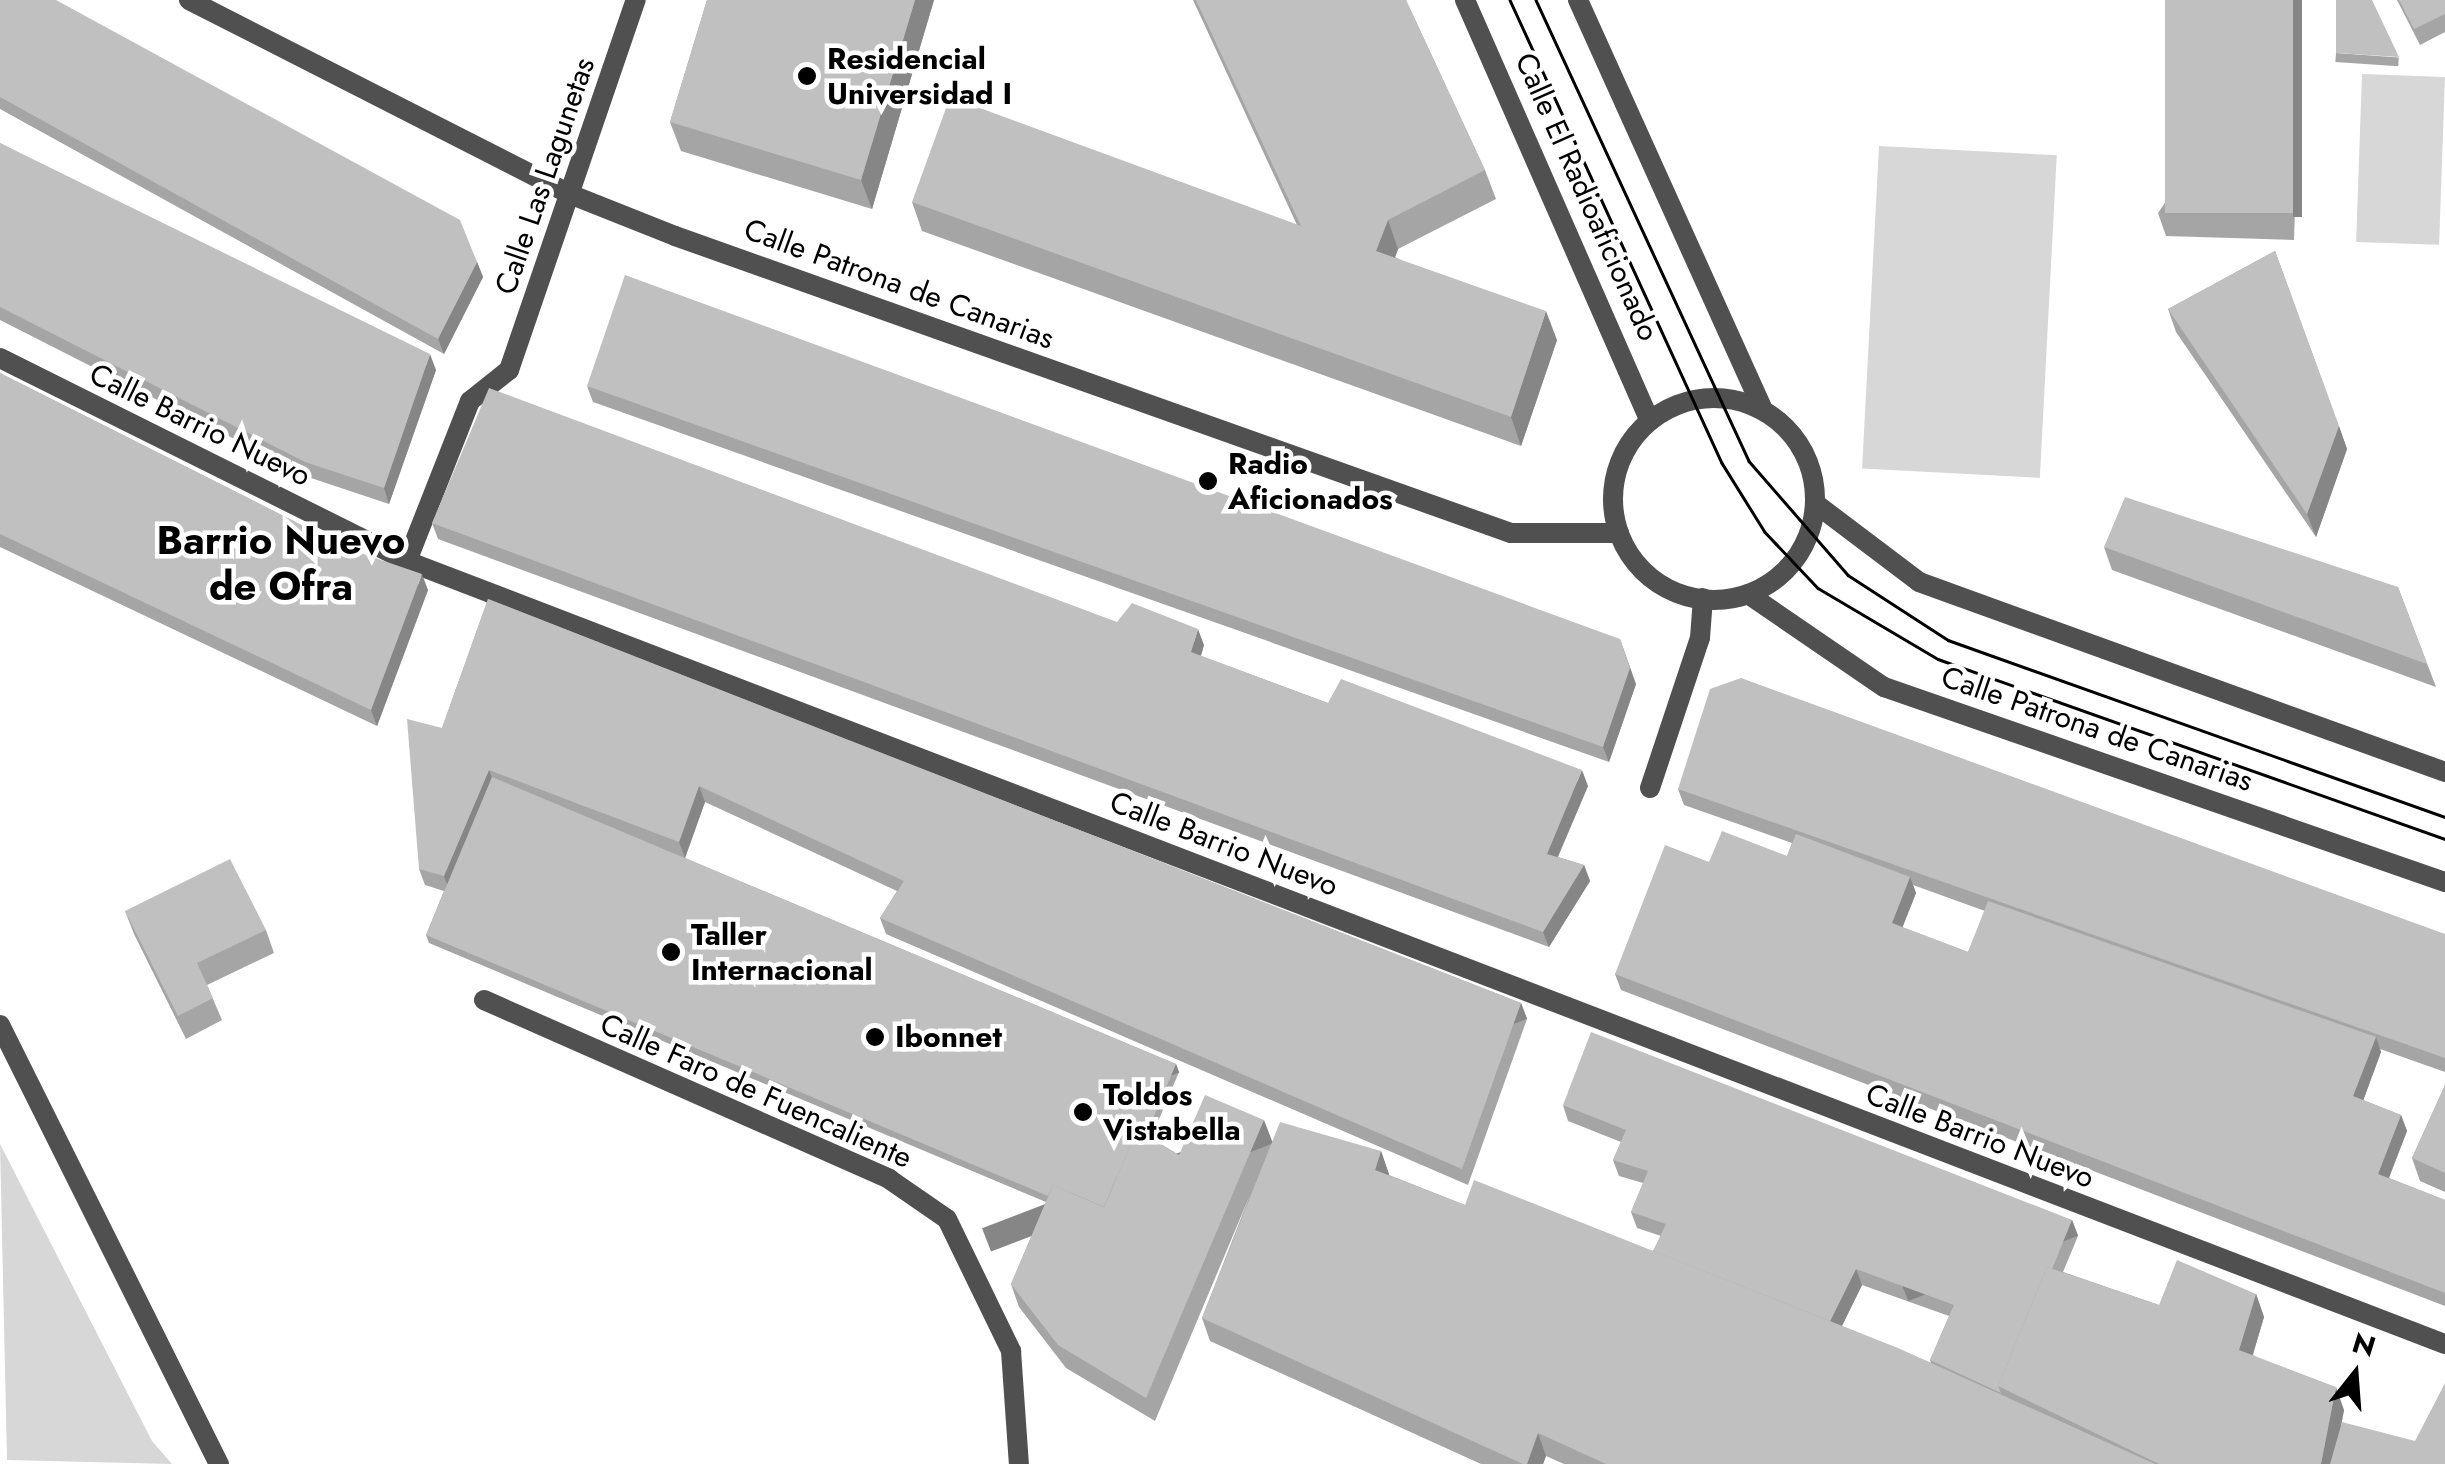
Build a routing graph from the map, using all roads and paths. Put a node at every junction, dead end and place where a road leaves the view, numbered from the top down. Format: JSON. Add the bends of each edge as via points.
{"nodes":[{"id":1,"x":189,"y":0,"type":"edge"},
{"id":2,"x":636,"y":0,"type":"edge"},
{"id":3,"x":1465,"y":0,"type":"edge"},
{"id":4,"x":1578,"y":0,"type":"edge"},
{"id":5,"x":572,"y":196,"type":"junction"},
{"id":6,"x":0,"y":358,"type":"edge"},
{"id":7,"x":1763,"y":410,"type":"junction"},
{"id":8,"x":1650,"y":421,"type":"junction"},
{"id":9,"x":1816,"y":504,"type":"junction"},
{"id":10,"x":1618,"y":532,"type":"junction"},
{"id":11,"x":407,"y":561,"type":"junction"},
{"id":12,"x":1748,"y":594,"type":"junction"},
{"id":13,"x":1704,"y":598,"type":"junction"},
{"id":14,"x":2445,"y":772,"type":"edge"},
{"id":15,"x":1650,"y":788,"type":"dead end"},
{"id":16,"x":2445,"y":882,"type":"edge"},
{"id":17,"x":484,"y":1000,"type":"dead end"},
{"id":18,"x":0,"y":1026,"type":"edge"},
{"id":19,"x":2445,"y":1344,"type":"edge"},
{"id":20,"x":219,"y":1464,"type":"edge"},
{"id":21,"x":1020,"y":1464,"type":"edge"}],
"edges":[{"from":1,"to":5,"type":"street","name":"Calle Patrona de Canarias"},
{"from":2,"to":5,"type":"street","name":"Calle Las Lagunetas"},
{"from":3,"to":8,"type":"street","name":"Calle El Radioaficionado"},
{"from":4,"to":7,"type":"street"},
{"from":5,"to":10,"type":"street","name":"Calle Patrona de Canarias","via":[[1511,533]]},
{"from":5,"to":11,"type":"street","name":"Calle Las Lagunetas","via":[[509,370],[470,401]]},
{"from":6,"to":11,"type":"street","name":"Calle Barrio Nuevo"},
{"from":7,"to":8,"type":"street","via":[[1708,398]]},
{"from":7,"to":9,"type":"street","via":[[1811,466]]},
{"from":8,"to":10,"type":"street","via":[[1620,460]]},
{"from":9,"to":12,"type":"street","via":[[1792,564]]},
{"from":9,"to":14,"type":"street","via":[[1920,582]]},
{"from":10,"to":13,"type":"street","via":[[1657,582]]},
{"from":11,"to":19,"type":"street","name":"Calle Barrio Nuevo"},
{"from":12,"to":13,"type":"street"},
{"from":12,"to":16,"type":"street","name":"Calle Patrona de Canarias","via":[[1884,687]]},
{"from":13,"to":15,"type":"street","via":[[1700,638]]},
{"from":17,"to":21,"type":"street","name":"Calle Faro de Fuencaliente","via":[[889,1179],[947,1219],[1019,1381]]},
{"from":18,"to":20,"type":"street"}]}
